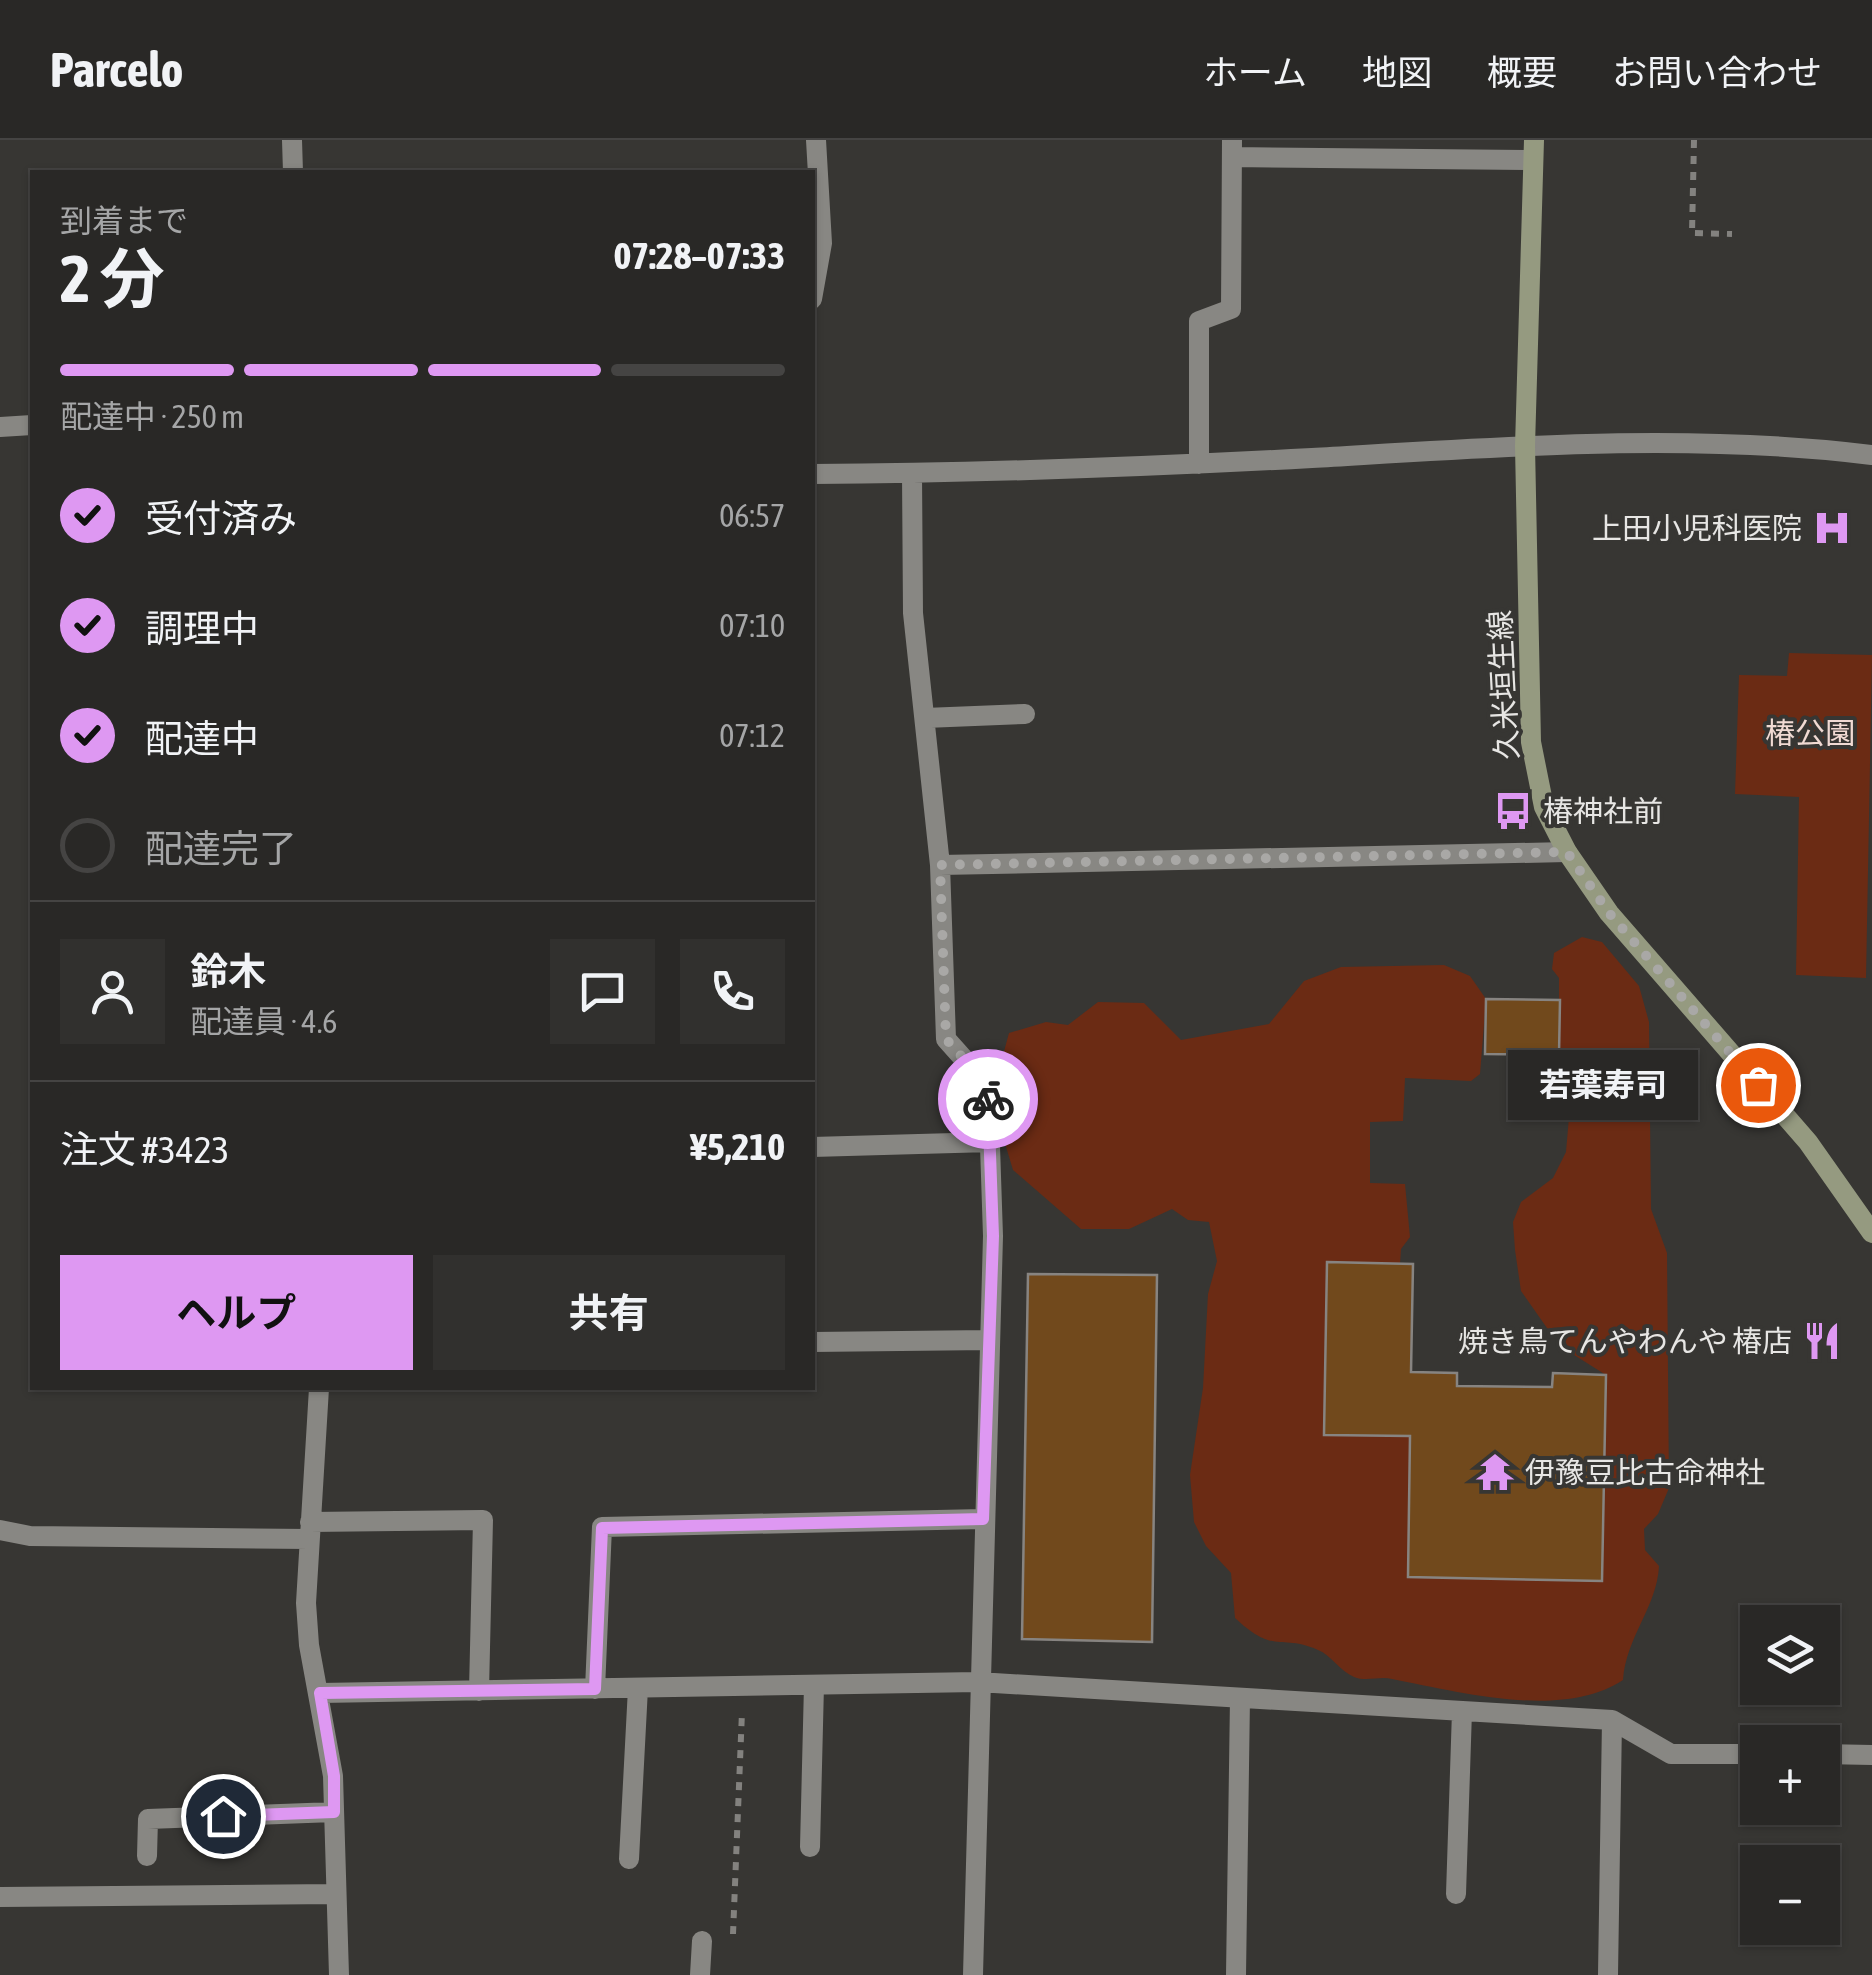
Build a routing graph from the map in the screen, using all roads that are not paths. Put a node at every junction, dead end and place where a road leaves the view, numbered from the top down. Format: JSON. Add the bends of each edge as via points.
{"nodes":[{"id":1,"x":292,"y":140,"type":"edge"},
{"id":2,"x":816,"y":140,"type":"edge"},
{"id":3,"x":1232,"y":148,"type":"edge"},
{"id":4,"x":1533,"y":150,"type":"edge"},
{"id":5,"x":292,"y":170,"type":"edge"},
{"id":6,"x":815,"y":281,"type":"edge"},
{"id":7,"x":30,"y":425,"type":"edge"},
{"id":8,"x":0,"y":427,"type":"edge"},
{"id":9,"x":1525,"y":446,"type":"junction"},
{"id":10,"x":1872,"y":456,"type":"edge"},
{"id":11,"x":1198,"y":464,"type":"junction"},
{"id":12,"x":912,"y":473,"type":"junction"},
{"id":13,"x":815,"y":474,"type":"edge"},
{"id":14,"x":1025,"y":714,"type":"dead end"},
{"id":15,"x":924,"y":718,"type":"junction"},
{"id":16,"x":1567,"y":852,"type":"junction"},
{"id":17,"x":940,"y":865,"type":"junction"},
{"id":18,"x":990,"y":1142,"type":"junction"},
{"id":19,"x":815,"y":1147,"type":"edge"},
{"id":20,"x":1872,"y":1233,"type":"edge"},
{"id":21,"x":989,"y":1340,"type":"junction"},
{"id":22,"x":815,"y":1342,"type":"edge"},
{"id":23,"x":319,"y":1390,"type":"edge"},
{"id":24,"x":983,"y":1519,"type":"junction"},
{"id":25,"x":0,"y":1530,"type":"edge"},
{"id":26,"x":310,"y":1531,"type":"junction"},
{"id":27,"x":978,"y":1682,"type":"junction"},
{"id":28,"x":814,"y":1685,"type":"junction"},
{"id":29,"x":638,"y":1688,"type":"junction"},
{"id":30,"x":595,"y":1689,"type":"junction"},
{"id":31,"x":479,"y":1690,"type":"junction"},
{"id":32,"x":320,"y":1693,"type":"junction"},
{"id":33,"x":1240,"y":1698,"type":"junction"},
{"id":34,"x":1462,"y":1711,"type":"junction"},
{"id":35,"x":1612,"y":1720,"type":"junction"},
{"id":36,"x":1740,"y":1754,"type":"edge"},
{"id":37,"x":1840,"y":1754,"type":"edge"},
{"id":38,"x":1872,"y":1754,"type":"edge"},
{"id":39,"x":334,"y":1812,"type":"junction"},
{"id":40,"x":810,"y":1847,"type":"dead end"},
{"id":41,"x":147,"y":1856,"type":"dead end"},
{"id":42,"x":629,"y":1859,"type":"dead end"},
{"id":43,"x":335,"y":1894,"type":"junction"},
{"id":44,"x":1456,"y":1894,"type":"dead end"},
{"id":45,"x":0,"y":1897,"type":"edge"},
{"id":46,"x":702,"y":1942,"type":"dead end"},
{"id":47,"x":339,"y":1975,"type":"edge"},
{"id":48,"x":700,"y":1975,"type":"edge"},
{"id":49,"x":973,"y":1975,"type":"edge"},
{"id":50,"x":1236,"y":1975,"type":"edge"},
{"id":51,"x":1608,"y":1975,"type":"edge"}],
"edges":[{"from":1,"to":5,"type":"street"},
{"from":2,"to":6,"type":"street","via":[[822,244]]},
{"from":3,"to":4,"type":"street"},
{"from":3,"to":11,"type":"street","via":[[1231,309],[1199,321]]},
{"from":4,"to":9,"type":"main road","name":"久米垣生線"},
{"from":7,"to":8,"type":"street"},
{"from":9,"to":10,"type":"street","via":[[1777,444]]},
{"from":9,"to":11,"type":"street"},
{"from":9,"to":16,"type":"main road","name":"久米垣生線","via":[[1532,742],[1544,808]]},
{"from":11,"to":12,"type":"street"},
{"from":12,"to":13,"type":"street"},
{"from":12,"to":15,"type":"street","via":[[913,613]]},
{"from":14,"to":15,"type":"street"},
{"from":15,"to":17,"type":"street"},
{"from":16,"to":17,"type":"street"},
{"from":16,"to":20,"type":"main road","name":"久米垣生線","via":[[1609,913],[1808,1142]]},
{"from":17,"to":18,"type":"street","via":[[946,1039],[988,1086]]},
{"from":18,"to":19,"type":"street"},
{"from":18,"to":21,"type":"street"},
{"from":21,"to":22,"type":"street"},
{"from":21,"to":24,"type":"street"},
{"from":23,"to":26,"type":"street"},
{"from":24,"to":27,"type":"street"},
{"from":24,"to":30,"type":"street","via":[[602,1528]]},
{"from":25,"to":26,"type":"street","via":[[30,1536]]},
{"from":26,"to":31,"type":"street","via":[[484,1520]]},
{"from":26,"to":32,"type":"street","via":[[306,1603]]},
{"from":27,"to":28,"type":"street"},
{"from":27,"to":33,"type":"street"},
{"from":27,"to":49,"type":"street"},
{"from":28,"to":29,"type":"street"},
{"from":28,"to":40,"type":"street"},
{"from":29,"to":30,"type":"street"},
{"from":29,"to":42,"type":"street"},
{"from":30,"to":31,"type":"street"},
{"from":31,"to":32,"type":"street"},
{"from":32,"to":39,"type":"street"},
{"from":33,"to":34,"type":"street"},
{"from":33,"to":50,"type":"street"},
{"from":34,"to":35,"type":"street"},
{"from":34,"to":44,"type":"street"},
{"from":35,"to":36,"type":"street","via":[[1670,1754]]},
{"from":35,"to":51,"type":"street"},
{"from":37,"to":38,"type":"street"},
{"from":39,"to":41,"type":"street","via":[[148,1819]]},
{"from":39,"to":43,"type":"street"},
{"from":43,"to":45,"type":"street"},
{"from":43,"to":47,"type":"street"},
{"from":46,"to":48,"type":"street"}]}
